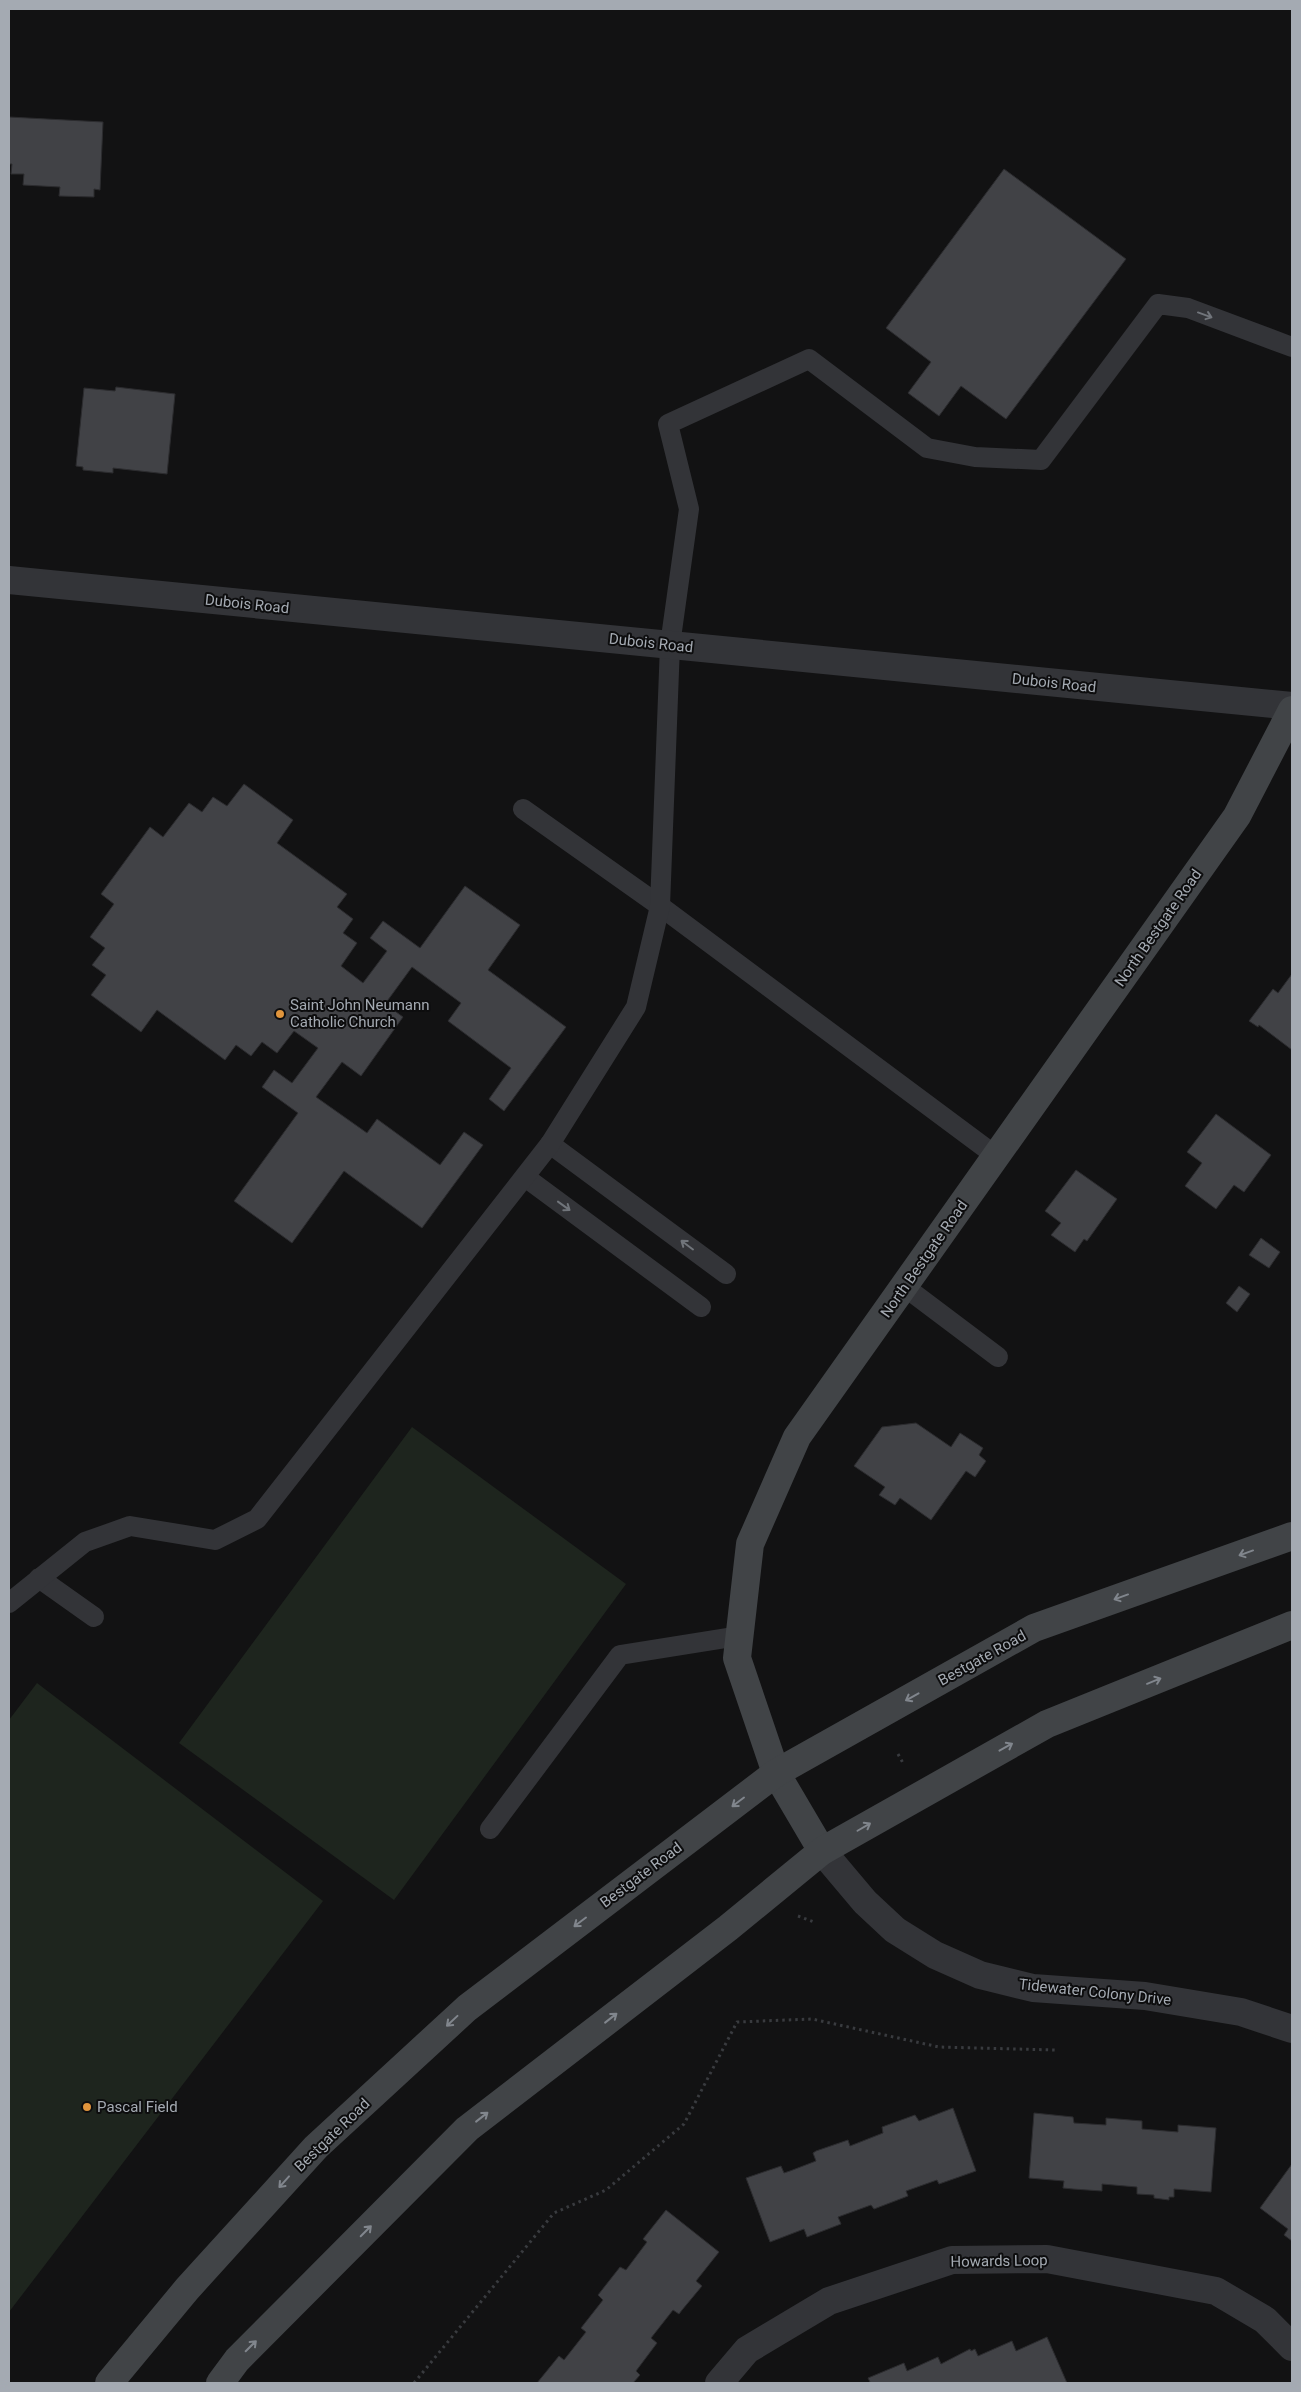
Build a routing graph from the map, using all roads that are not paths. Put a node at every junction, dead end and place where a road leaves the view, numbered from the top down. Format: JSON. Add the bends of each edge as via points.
{"nodes":[{"id":1,"x":1292,"y":347,"type":"edge"},
{"id":2,"x":9,"y":580,"type":"edge"},
{"id":3,"x":670,"y":645,"type":"junction"},
{"id":4,"x":1292,"y":708,"type":"edge"},
{"id":5,"x":524,"y":809,"type":"dead end"},
{"id":6,"x":660,"y":906,"type":"junction"},
{"id":7,"x":550,"y":1144,"type":"junction"},
{"id":8,"x":996,"y":1156,"type":"junction"},
{"id":9,"x":525,"y":1178,"type":"junction"},
{"id":10,"x":726,"y":1274,"type":"dead end"},
{"id":11,"x":904,"y":1287,"type":"junction"},
{"id":12,"x":702,"y":1307,"type":"dead end"},
{"id":13,"x":998,"y":1357,"type":"dead end"},
{"id":14,"x":1292,"y":1536,"type":"edge"},
{"id":15,"x":39,"y":1578,"type":"junction"},
{"id":16,"x":9,"y":1603,"type":"edge"},
{"id":17,"x":94,"y":1617,"type":"dead end"},
{"id":18,"x":1292,"y":1625,"type":"edge"},
{"id":19,"x":739,"y":1636,"type":"junction"},
{"id":20,"x":776,"y":1773,"type":"junction"},
{"id":21,"x":490,"y":1828,"type":"dead end"},
{"id":22,"x":822,"y":1851,"type":"junction"},
{"id":23,"x":1292,"y":2029,"type":"edge"},
{"id":24,"x":1292,"y":2347,"type":"edge"},
{"id":25,"x":109,"y":2383,"type":"edge"},
{"id":26,"x":220,"y":2383,"type":"edge"},
{"id":27,"x":719,"y":2383,"type":"edge"}],
"edges":[{"from":3,"to":1,"type":"lane","one_way":true,"via":[[689,510],[668,424],[809,359],[927,448],[974,457],[1041,460],[1158,304],[1188,308]]},
{"from":2,"to":3,"type":"street","name":"Dubois Road"},
{"from":3,"to":4,"type":"street","name":"Dubois Road"},
{"from":3,"to":6,"type":"lane"},
{"from":4,"to":8,"type":"main road","name":"North Bestgate Road","via":[[1238,816]]},
{"from":5,"to":6,"type":"lane"},
{"from":6,"to":7,"type":"lane","via":[[636,1007]]},
{"from":6,"to":8,"type":"lane"},
{"from":7,"to":9,"type":"lane"},
{"from":10,"to":7,"type":"lane","one_way":true},
{"from":8,"to":11,"type":"main road","name":"North Bestgate Road"},
{"from":9,"to":12,"type":"lane","one_way":true},
{"from":9,"to":15,"type":"lane","via":[[258,1519],[215,1540],[130,1526],[86,1542]]},
{"from":11,"to":13,"type":"lane"},
{"from":11,"to":19,"type":"main road","name":"North Bestgate Road","via":[[797,1437],[750,1544]]},
{"from":14,"to":20,"type":"main road","name":"Bestgate Road","one_way":true,"via":[[1034,1628]]},
{"from":15,"to":16,"type":"lane"},
{"from":15,"to":17,"type":"lane"},
{"from":22,"to":18,"type":"main road","one_way":true,"via":[[1047,1724]]},
{"from":19,"to":20,"type":"main road","name":"North Bestgate Road","via":[[737,1658]]},
{"from":19,"to":21,"type":"lane","via":[[620,1655]]},
{"from":20,"to":22,"type":"main road","name":"North Bestgate Road"},
{"from":20,"to":25,"type":"main road","name":"Bestgate Road","one_way":true,"via":[[459,2014],[316,2147],[187,2289]]},
{"from":22,"to":23,"type":"street","name":"Tidewater Colony Drive","via":[[865,1902],[895,1930],[935,1955],[980,1975],[1033,1988],[1145,1996],[1241,2012]]},
{"from":26,"to":22,"type":"main road","one_way":true,"via":[[237,2360],[467,2129],[728,1928]]},
{"from":24,"to":27,"type":"street","name":"Howards Loop","via":[[1265,2320],[1216,2291],[1047,2258],[952,2260],[829,2301],[747,2350]]}]}
